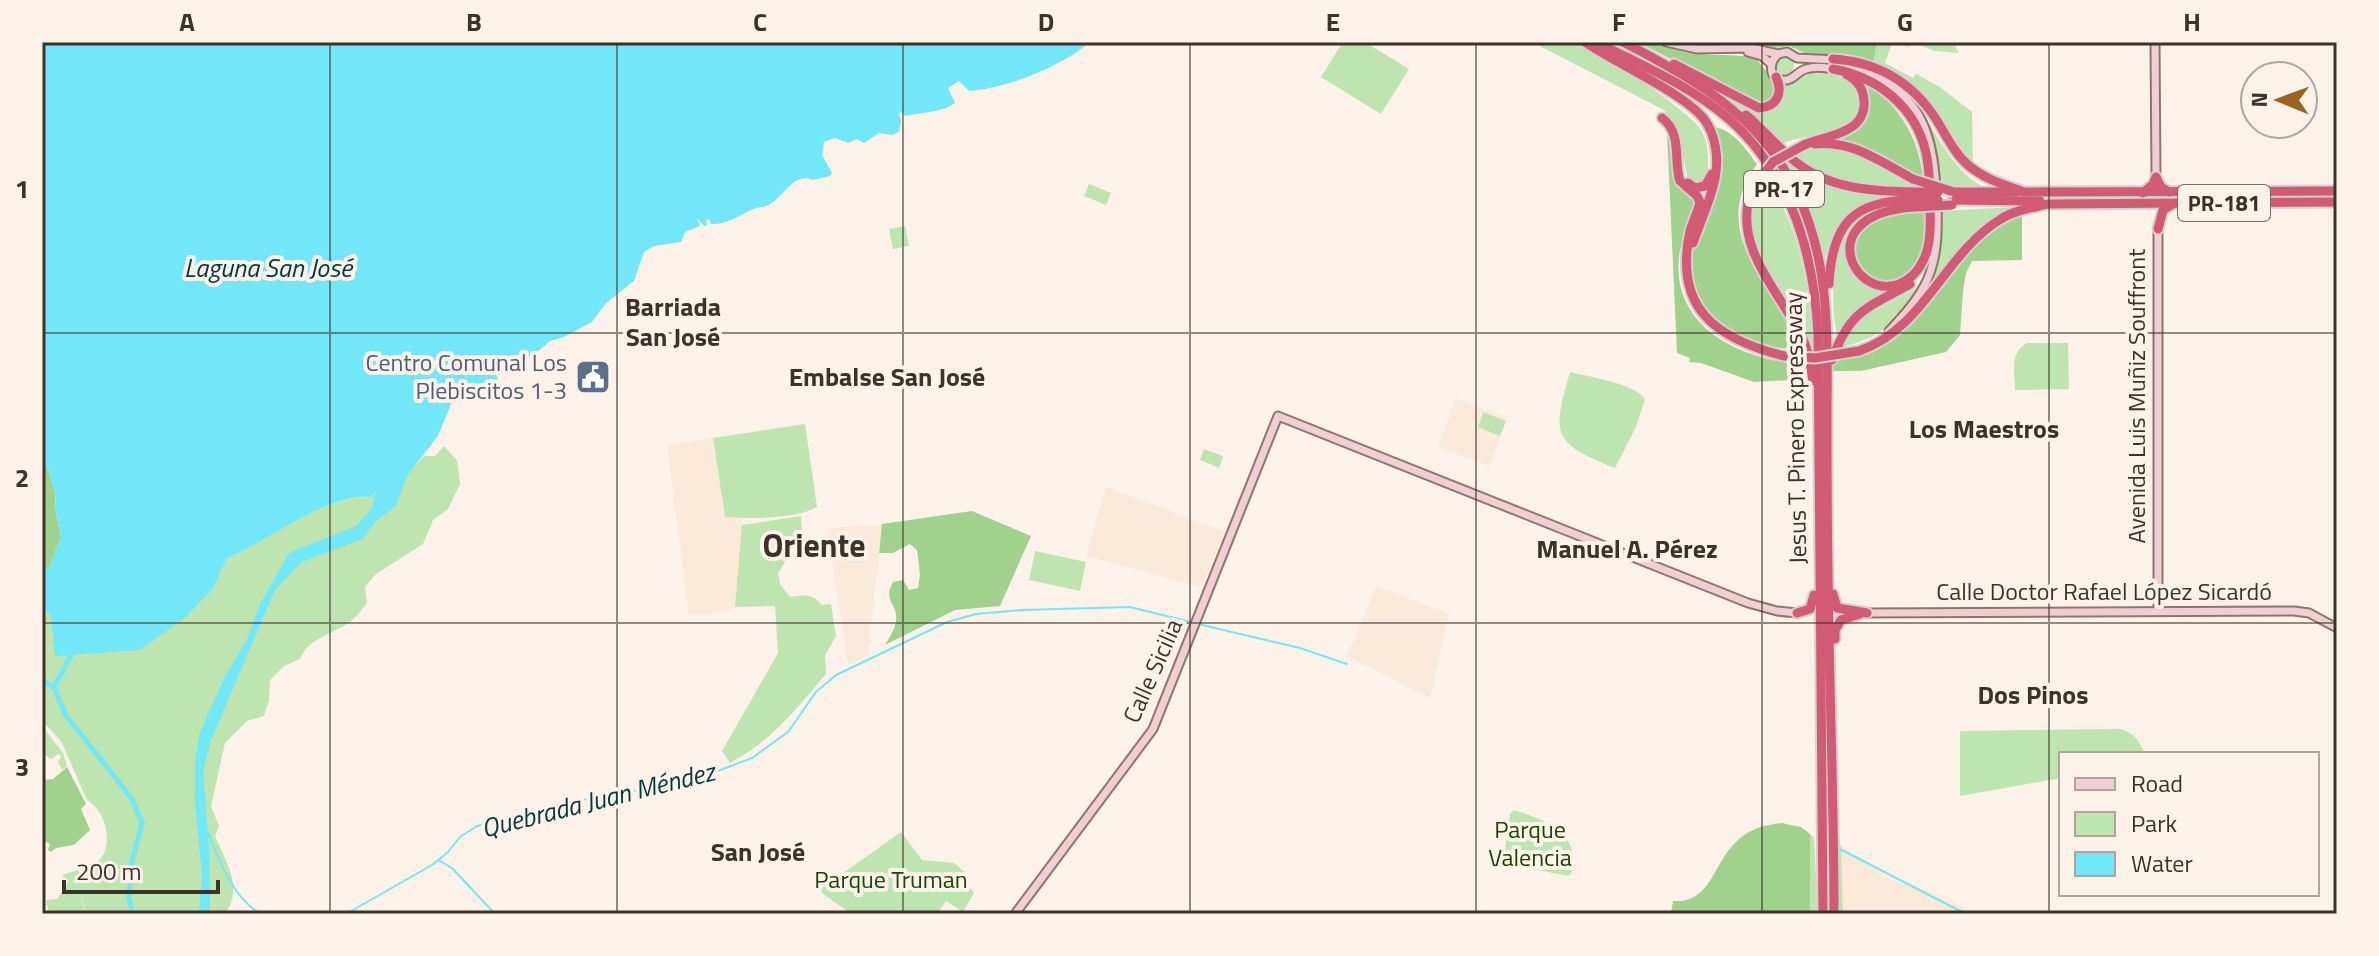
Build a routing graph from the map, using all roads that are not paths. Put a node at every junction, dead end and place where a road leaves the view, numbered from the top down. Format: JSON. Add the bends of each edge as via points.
{"nodes":[{"id":1,"x":1585,"y":42,"type":"edge"},
{"id":2,"x":1596,"y":42,"type":"edge"},
{"id":3,"x":1623,"y":42,"type":"edge"},
{"id":4,"x":1666,"y":42,"type":"edge"},
{"id":5,"x":2155,"y":42,"type":"edge"},
{"id":6,"x":1639,"y":50,"type":"junction"},
{"id":7,"x":1738,"y":50,"type":"junction"},
{"id":8,"x":1778,"y":54,"type":"junction"},
{"id":9,"x":1797,"y":58,"type":"junction"},
{"id":10,"x":1771,"y":64,"type":"junction"},
{"id":11,"x":1833,"y":64,"type":"junction"},
{"id":12,"x":1798,"y":72,"type":"junction"},
{"id":13,"x":1776,"y":77,"type":"junction"},
{"id":14,"x":1713,"y":94,"type":"junction"},
{"id":15,"x":1672,"y":95,"type":"junction"},
{"id":16,"x":1804,"y":145,"type":"junction"},
{"id":17,"x":2156,"y":177,"type":"junction"},
{"id":18,"x":2337,"y":189,"type":"edge"},
{"id":19,"x":2169,"y":192,"type":"junction"},
{"id":20,"x":2143,"y":193,"type":"junction"},
{"id":21,"x":2024,"y":197,"type":"junction"},
{"id":22,"x":1913,"y":199,"type":"junction"},
{"id":23,"x":1953,"y":199,"type":"junction"},
{"id":24,"x":2337,"y":203,"type":"edge"},
{"id":25,"x":2132,"y":204,"type":"junction"},
{"id":26,"x":2145,"y":204,"type":"junction"},
{"id":27,"x":2173,"y":204,"type":"junction"},
{"id":28,"x":1937,"y":208,"type":"junction"},
{"id":29,"x":2158,"y":229,"type":"junction"},
{"id":30,"x":1687,"y":257,"type":"junction"},
{"id":31,"x":1827,"y":308,"type":"junction"},
{"id":32,"x":1873,"y":346,"type":"junction"},
{"id":33,"x":1828,"y":374,"type":"junction"},
{"id":34,"x":1819,"y":428,"type":"junction"},
{"id":35,"x":1823,"y":565,"type":"junction"},
{"id":36,"x":2158,"y":611,"type":"junction"},
{"id":37,"x":1797,"y":613,"type":"junction"},
{"id":38,"x":1867,"y":613,"type":"junction"},
{"id":39,"x":2337,"y":628,"type":"edge"},
{"id":40,"x":1824,"y":658,"type":"junction"},
{"id":41,"x":1015,"y":914,"type":"edge"},
{"id":42,"x":1823,"y":914,"type":"edge"},
{"id":43,"x":1834,"y":914,"type":"edge"}],
"edges":[{"from":1,"to":15,"type":"highway"},
{"from":2,"to":34,"type":"highway","name":"Jesus T. Pinero Expressway","number":"PR-17","via":[[1717,110],[1748,139],[1782,186],[1798,219],[1813,278]]},
{"from":3,"to":6,"type":"highway","name":"Jesus T. Pinero Expressway","number":"PR-17"},
{"from":4,"to":7,"type":"street"},
{"from":5,"to":17,"type":"street"},
{"from":6,"to":13,"type":"highway","via":[[1759,108],[1777,99]]},
{"from":6,"to":14,"type":"highway","name":"Jesus T. Pinero Expressway","number":"PR-17"},
{"from":7,"to":8,"type":"street"},
{"from":7,"to":10,"type":"street","via":[[1758,54]]},
{"from":8,"to":9,"type":"street"},
{"from":8,"to":10,"type":"street"},
{"from":9,"to":11,"type":"street"},
{"from":9,"to":12,"type":"street"},
{"from":10,"to":13,"type":"street"},
{"from":11,"to":12,"type":"street"},
{"from":11,"to":16,"type":"highway","via":[[1860,85],[1862,113],[1849,129]]},
{"from":11,"to":21,"type":"highway","via":[[1867,65],[1898,79],[1924,102],[1969,166]]},
{"from":11,"to":22,"type":"highway","via":[[1889,92],[1915,122],[1927,155],[1927,253],[1902,282],[1882,285],[1866,279],[1851,259],[1854,232],[1877,214]]},
{"from":11,"to":28,"type":"street","via":[[1869,72],[1897,87],[1914,107],[1932,146]]},
{"from":12,"to":13,"type":"street","via":[[1788,79]]},
{"from":14,"to":22,"type":"highway","via":[[1740,110],[1796,163],[1824,179]]},
{"from":14,"to":31,"type":"highway","name":"Jesus T. Pinero Expressway","number":"PR-17","via":[[1743,118],[1785,170],[1817,246]]},
{"from":15,"to":30,"type":"highway","via":[[1704,119],[1717,155],[1715,180]]},
{"from":15,"to":30,"type":"highway","via":[[1698,118],[1713,147],[1711,178],[1695,188],[1684,178],[1676,126],[1663,116],[1675,137],[1680,181],[1700,202]]},
{"from":16,"to":23,"type":"highway","bridge":true,"via":[[1847,145]]},
{"from":16,"to":34,"type":"highway","bridge":true,"via":[[1773,162],[1751,191],[1747,208],[1756,261],[1808,352]]},
{"from":17,"to":19,"type":"highway"},
{"from":17,"to":20,"type":"highway"},
{"from":18,"to":19,"type":"highway","number":"PR-181"},
{"from":19,"to":20,"type":"highway","number":"PR-181"},
{"from":20,"to":21,"type":"highway","number":"PR-181"},
{"from":21,"to":23,"type":"highway","number":"PR-181"},
{"from":21,"to":25,"type":"highway","number":"PR-181"},
{"from":22,"to":23,"type":"highway","bridge":true},
{"from":22,"to":23,"type":"highway","bridge":true},
{"from":22,"to":31,"type":"highway","via":[[1878,202],[1846,222],[1832,251]]},
{"from":24,"to":27,"type":"highway","number":"PR-181"},
{"from":25,"to":26,"type":"highway","number":"PR-181"},
{"from":25,"to":32,"type":"highway","via":[[2048,204],[2002,218],[1970,245],[1912,317]]},
{"from":26,"to":27,"type":"highway","number":"PR-181"},
{"from":26,"to":29,"type":"highway"},
{"from":27,"to":29,"type":"highway","via":[[2163,210]]},
{"from":28,"to":32,"type":"street","via":[[1936,252],[1924,288]]},
{"from":28,"to":33,"type":"highway","via":[[1934,246],[1923,271],[1852,319]]},
{"from":29,"to":36,"type":"street","name":"Avenida Luis Muñiz Souffront"},
{"from":30,"to":32,"type":"highway","bridge":true,"via":[[1694,299],[1725,335],[1784,356],[1815,358]]},
{"from":31,"to":33,"type":"highway","name":"Jesus T. Pinero Expressway","number":"PR-17"},
{"from":33,"to":35,"type":"highway","name":"Jesus T. Pinero Expressway","number":"PR-17"},
{"from":34,"to":35,"type":"highway","name":"Jesus T. Pinero Expressway","number":"PR-17"},
{"from":35,"to":37,"type":"highway","via":[[1813,606]]},
{"from":35,"to":38,"type":"highway","via":[[1835,606]]},
{"from":35,"to":40,"type":"highway","name":"Jesus T. Pinero Expressway","number":"PR-17"},
{"from":36,"to":38,"type":"street","name":"Calle Doctor Rafael López Sicardó"},
{"from":36,"to":39,"type":"street","name":"Calle Doctor Rafael López Sicardó","via":[[2294,611]]},
{"from":37,"to":40,"type":"highway","via":[[1814,621]]},
{"from":37,"to":41,"type":"street","name":"Calle Sicilia","via":[[1748,603],[1278,416],[1153,729]]},
{"from":38,"to":40,"type":"highway","via":[[1838,623]]},
{"from":40,"to":42,"type":"highway","name":"Jesus T. Pinero Expressway","number":"PR-17"},
{"from":40,"to":43,"type":"highway","name":"Jesus T. Pinero Expressway","number":"PR-17"}]}
